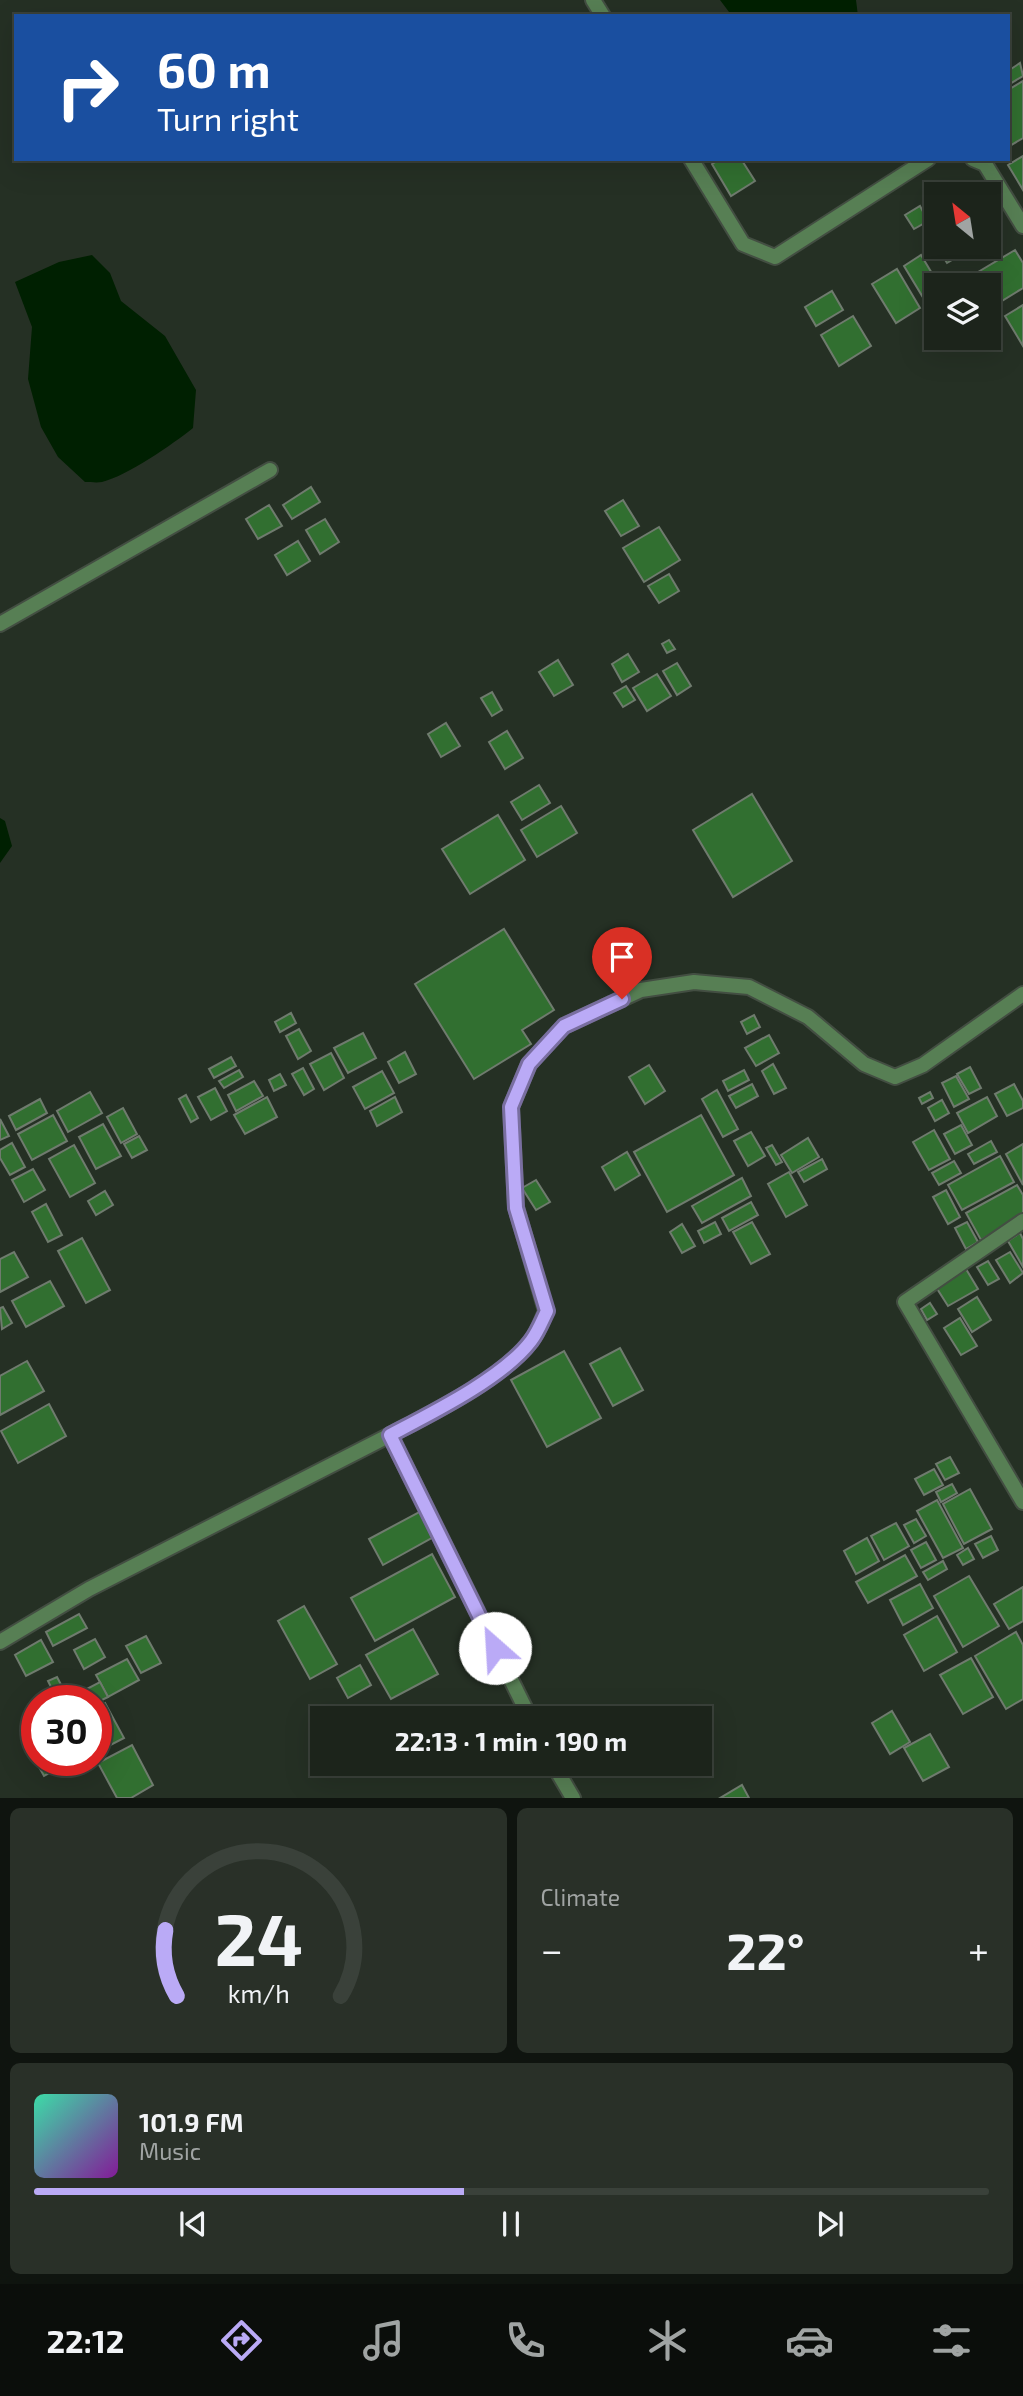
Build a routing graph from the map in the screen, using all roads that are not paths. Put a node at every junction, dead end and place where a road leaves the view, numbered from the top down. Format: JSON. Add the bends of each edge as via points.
{"nodes":[{"id":1,"x":692,"y":161,"type":"edge"},
{"id":2,"x":925,"y":161,"type":"edge"},
{"id":3,"x":978,"y":161,"type":"edge"},
{"id":4,"x":1023,"y":226,"type":"edge"},
{"id":5,"x":270,"y":470,"type":"dead end"},
{"id":6,"x":0,"y":624,"type":"edge"},
{"id":7,"x":1023,"y":994,"type":"edge"},
{"id":8,"x":1023,"y":1221,"type":"edge"},
{"id":9,"x":390,"y":1435,"type":"junction"},
{"id":10,"x":1023,"y":1502,"type":"edge"},
{"id":11,"x":0,"y":1642,"type":"edge"},
{"id":12,"x":524,"y":1706,"type":"edge"},
{"id":13,"x":560,"y":1776,"type":"edge"},
{"id":14,"x":573,"y":1797,"type":"edge"}],
"edges":[{"from":1,"to":2,"type":"street","via":[[743,244],[775,257]]},
{"from":3,"to":4,"type":"street","via":[[985,164]]},
{"from":5,"to":6,"type":"street"},
{"from":7,"to":9,"type":"street","via":[[923,1065],[895,1077],[864,1064],[808,1017],[749,987],[694,982],[641,990],[564,1026],[529,1064],[511,1107],[516,1208],[547,1311],[532,1340],[506,1366]]},
{"from":8,"to":10,"type":"street","via":[[905,1303]]},
{"from":9,"to":11,"type":"street","via":[[89,1589]]},
{"from":9,"to":12,"type":"street"},
{"from":13,"to":14,"type":"street"}]}
